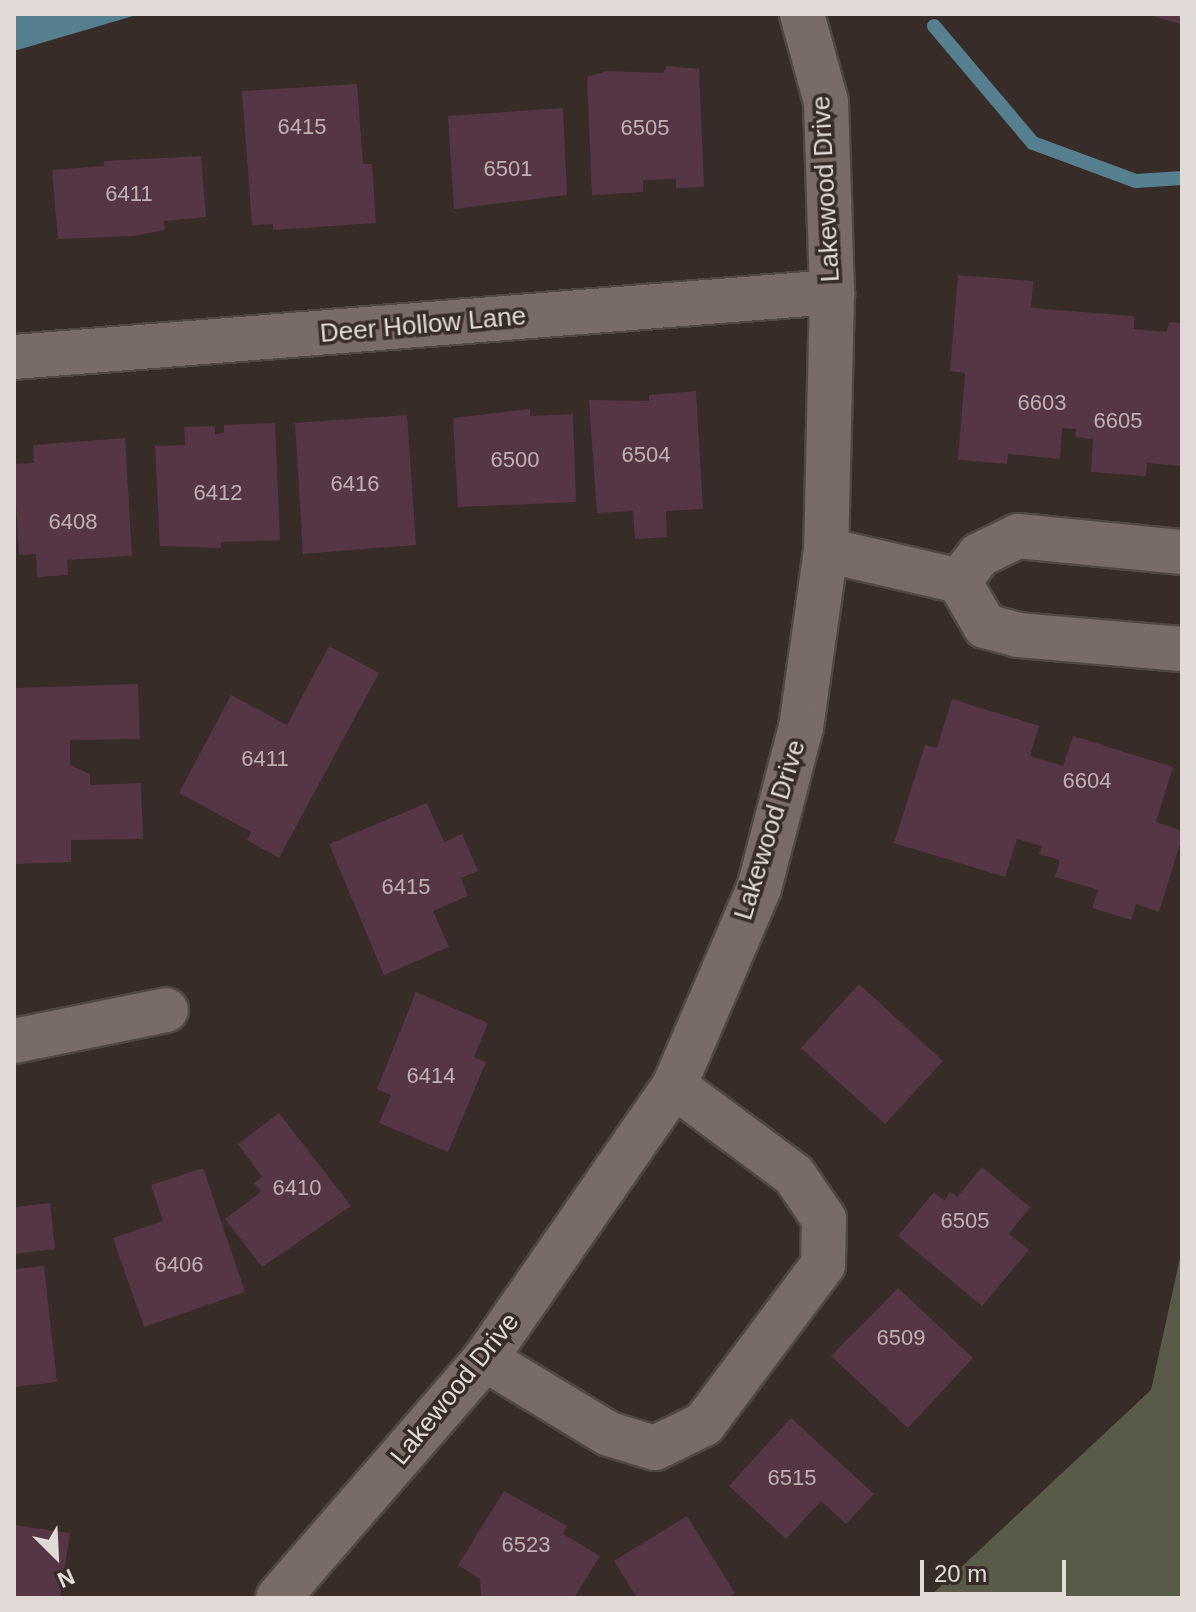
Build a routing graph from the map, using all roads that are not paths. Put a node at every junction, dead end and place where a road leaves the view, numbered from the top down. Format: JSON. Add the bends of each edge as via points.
{"nodes":[{"id":1,"x":802,"y":14,"type":"edge"},
{"id":2,"x":832,"y":292,"type":"junction"},
{"id":3,"x":14,"y":357,"type":"edge"},
{"id":4,"x":826,"y":550,"type":"junction"},
{"id":5,"x":1182,"y":552,"type":"edge"},
{"id":6,"x":959,"y":581,"type":"junction"},
{"id":7,"x":1182,"y":649,"type":"edge"},
{"id":8,"x":166,"y":1010,"type":"dead end"},
{"id":9,"x":14,"y":1041,"type":"edge"},
{"id":10,"x":674,"y":1086,"type":"junction"},
{"id":11,"x":485,"y":1359,"type":"junction"},
{"id":12,"x":278,"y":1598,"type":"edge"}],
"edges":[{"from":1,"to":2,"type":"street","name":"Lakewood Drive","via":[[826,102]]},
{"from":2,"to":3,"type":"street","name":"Deer Hollow Lane"},
{"from":2,"to":4,"type":"street","name":"Lakewood Drive"},
{"from":4,"to":6,"type":"street"},
{"from":4,"to":10,"type":"street","name":"Lakewood Drive","via":[[801,727],[759,888]]},
{"from":5,"to":6,"type":"street","via":[[1018,536],[979,555]]},
{"from":6,"to":7,"type":"street","via":[[985,626],[1018,635]]},
{"from":8,"to":9,"type":"street"},
{"from":10,"to":11,"type":"street","name":"Lakewood Drive"},
{"from":10,"to":11,"type":"street","via":[[794,1175],[824,1219],[823,1265],[704,1424],[655,1448],[609,1434]]},
{"from":11,"to":12,"type":"street","name":"Lakewood Drive"}]}
